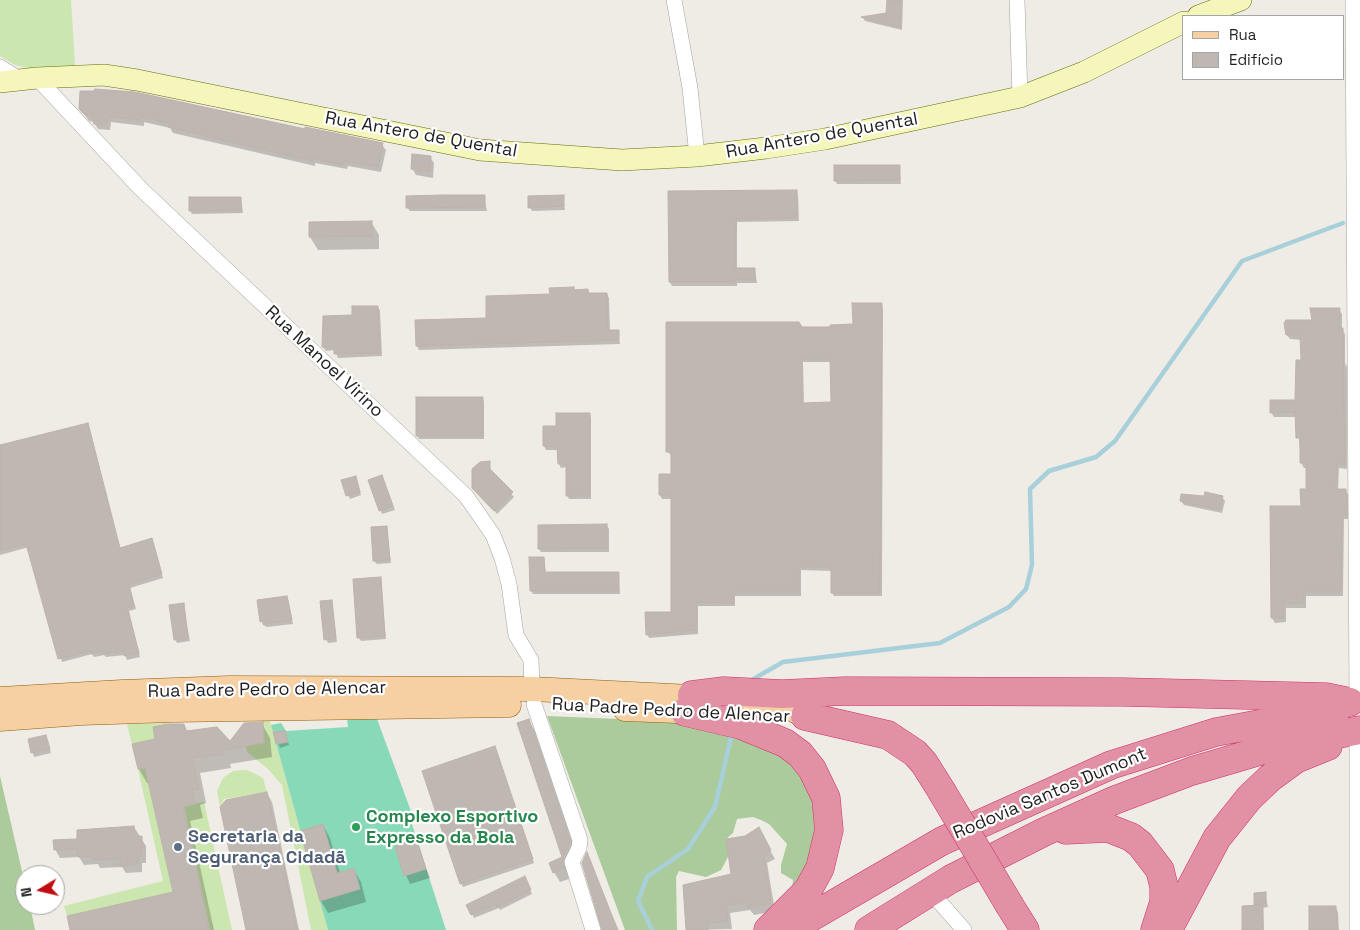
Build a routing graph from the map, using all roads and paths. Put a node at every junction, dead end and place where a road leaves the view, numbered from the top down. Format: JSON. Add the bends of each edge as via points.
{"nodes":[{"id":1,"x":674,"y":0,"type":"edge"},
{"id":2,"x":1017,"y":0,"type":"edge"},
{"id":3,"x":1241,"y":0,"type":"edge"},
{"id":4,"x":1353,"y":0,"type":"edge"},
{"id":5,"x":1201,"y":15,"type":"edge"},
{"id":6,"x":1182,"y":23,"type":"edge"},
{"id":7,"x":0,"y":67,"type":"edge"},
{"id":8,"x":19,"y":80,"type":"edge"},
{"id":9,"x":1020,"y":98,"type":"junction"},
{"id":10,"x":698,"y":156,"type":"junction"},
{"id":11,"x":533,"y":696,"type":"junction"},
{"id":12,"x":1356,"y":702,"type":"edge"},
{"id":13,"x":688,"y":704,"type":"junction"},
{"id":14,"x":4,"y":709,"type":"edge"},
{"id":15,"x":805,"y":716,"type":"joint"},
{"id":16,"x":1352,"y":731,"type":"edge"},
{"id":17,"x":1044,"y":832,"type":"junction"},
{"id":18,"x":930,"y":891,"type":"junction"},
{"id":19,"x":593,"y":930,"type":"edge"},
{"id":20,"x":768,"y":930,"type":"edge"},
{"id":21,"x":789,"y":930,"type":"edge"},
{"id":22,"x":869,"y":930,"type":"edge"},
{"id":23,"x":964,"y":930,"type":"edge"},
{"id":24,"x":1025,"y":930,"type":"edge"},
{"id":25,"x":1155,"y":930,"type":"edge"},
{"id":26,"x":1168,"y":930,"type":"edge"},
{"id":27,"x":1357,"y":930,"type":"edge"}],
"edges":[{"from":1,"to":10,"type":"street"},
{"from":2,"to":9,"type":"street"},
{"from":3,"to":5,"type":"street"},
{"from":4,"to":12,"type":"street"},
{"from":6,"to":9,"type":"street","name":"Rua Antero de Quental","via":[[1084,72]]},
{"from":7,"to":8,"type":"street","name":"Rua Manoel Virino"},
{"from":8,"to":10,"type":"street","name":"Rua Antero de Quental","via":[[104,75],[501,153],[622,160]]},
{"from":8,"to":11,"type":"street","name":"Rua Manoel Virino","via":[[141,189],[466,496],[488,528],[502,558],[516,635],[531,660]]},
{"from":9,"to":10,"type":"street","name":"Rua Antero de Quental","via":[[825,139]]},
{"from":11,"to":13,"type":"main road","name":"Rua Padre Pedro de Alencar"},
{"from":11,"to":14,"type":"main road","name":"Rua Padre Pedro de Alencar","via":[[172,700],[80,713]]},
{"from":11,"to":19,"type":"street","name":"Rua Manoel Virino","via":[[580,840],[580,848],[572,862]]},
{"from":12,"to":13,"type":"highway","via":[[1326,696],[1123,692],[845,691],[782,694],[724,691]]},
{"from":12,"to":21,"type":"highway","name":"Rodovia Santos Dumont","via":[[1216,732],[1111,765],[942,841]]},
{"from":13,"to":15,"type":"main road","name":"Rua Padre Pedro de Alencar","via":[[792,709]]},
{"from":13,"to":20,"type":"highway","via":[[785,744],[800,754],[812,769],[826,798],[829,830],[820,868],[808,890]]},
{"from":15,"to":24,"type":"highway","bridge":true,"via":[[870,729],[893,737],[915,753],[941,790]]},
{"from":16,"to":17,"type":"highway","name":"Rodovia Santos Dumont","via":[[1280,745],[1192,771],[1115,800]]},
{"from":16,"to":26,"type":"highway","via":[[1296,760],[1249,798],[1217,838]]},
{"from":16,"to":27,"type":"street"},
{"from":17,"to":18,"type":"highway","name":"Rodovia Santos Dumont"},
{"from":17,"to":25,"type":"highway","via":[[1108,828],[1140,844],[1160,870],[1164,887],[1164,902]]},
{"from":18,"to":22,"type":"highway","name":"Rodovia Santos Dumont"},
{"from":18,"to":23,"type":"street"}]}
